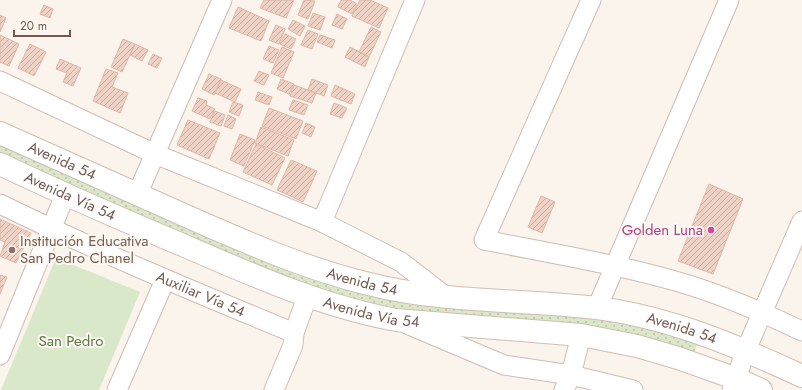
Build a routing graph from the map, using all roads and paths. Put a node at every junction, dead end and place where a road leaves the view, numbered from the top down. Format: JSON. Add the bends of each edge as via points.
{"nodes":[{"id":1,"x":222,"y":0,"type":"edge"},
{"id":2,"x":415,"y":0,"type":"edge"},
{"id":3,"x":591,"y":0,"type":"edge"},
{"id":4,"x":729,"y":0,"type":"edge"},
{"id":5,"x":0,"y":81,"type":"edge"},
{"id":6,"x":0,"y":132,"type":"edge"},
{"id":7,"x":155,"y":154,"type":"junction"},
{"id":8,"x":0,"y":164,"type":"edge"},
{"id":9,"x":65,"y":195,"type":"junction"},
{"id":10,"x":137,"y":195,"type":"junction"},
{"id":11,"x":0,"y":204,"type":"edge"},
{"id":12,"x":802,"y":220,"type":"edge"},
{"id":13,"x":322,"y":222,"type":"junction"},
{"id":14,"x":52,"y":229,"type":"junction"},
{"id":15,"x":616,"y":266,"type":"junction"},
{"id":16,"x":165,"y":280,"type":"junction"},
{"id":17,"x":445,"y":296,"type":"junction"},
{"id":18,"x":307,"y":297,"type":"junction"},
{"id":19,"x":597,"y":308,"type":"junction"},
{"id":20,"x":762,"y":312,"type":"junction"},
{"id":21,"x":396,"y":320,"type":"junction"},
{"id":22,"x":802,"y":331,"type":"edge"},
{"id":23,"x":294,"y":333,"type":"junction"},
{"id":24,"x":581,"y":335,"type":"junction"},
{"id":25,"x":746,"y":350,"type":"junction"},
{"id":26,"x":0,"y":355,"type":"edge"},
{"id":27,"x":802,"y":376,"type":"edge"},
{"id":28,"x":567,"y":383,"type":"edge"},
{"id":29,"x":734,"y":384,"type":"edge"},
{"id":30,"x":117,"y":390,"type":"edge"},
{"id":31,"x":274,"y":390,"type":"edge"},
{"id":32,"x":633,"y":390,"type":"edge"},
{"id":33,"x":761,"y":390,"type":"edge"}],
"edges":[{"from":1,"to":7,"type":"street"},
{"from":2,"to":13,"type":"street"},
{"from":3,"to":15,"type":"street","via":[[484,240]]},
{"from":4,"to":15,"type":"street"},
{"from":5,"to":7,"type":"street"},
{"from":6,"to":10,"type":"main road","name":"Avenida 54"},
{"from":7,"to":10,"type":"street"},
{"from":7,"to":13,"type":"street"},
{"from":8,"to":9,"type":"main road","name":"Avenida Vía 54"},
{"from":9,"to":14,"type":"street"},
{"from":9,"to":18,"type":"main road","name":"Avenida Vía 54"},
{"from":10,"to":17,"type":"main road","name":"Avenida 54","via":[[279,256],[328,273],[392,289]]},
{"from":11,"to":14,"type":"street","name":"Auxiliar Vía 54"},
{"from":12,"to":20,"type":"street"},
{"from":13,"to":17,"type":"street","via":[[400,262]]},
{"from":14,"to":16,"type":"street","name":"Auxiliar Vía 54"},
{"from":14,"to":26,"type":"street"},
{"from":15,"to":19,"type":"street"},
{"from":15,"to":20,"type":"street","via":[[692,286]]},
{"from":16,"to":23,"type":"street","name":"Auxiliar Vía 54"},
{"from":16,"to":30,"type":"street"},
{"from":17,"to":19,"type":"main road","name":"Avenida 54"},
{"from":18,"to":21,"type":"main road","name":"Avenida Vía 54"},
{"from":18,"to":23,"type":"street"},
{"from":19,"to":25,"type":"main road","name":"Avenida 54","via":[[647,318]]},
{"from":20,"to":22,"type":"street"},
{"from":20,"to":25,"type":"street"},
{"from":21,"to":24,"type":"main road","name":"Avenida Vía 54"},
{"from":21,"to":28,"type":"street","via":[[504,365]]},
{"from":23,"to":31,"type":"street","via":[[293,345]]},
{"from":24,"to":28,"type":"street"},
{"from":24,"to":29,"type":"main road","name":"Avenida Vía 54","via":[[644,348],[696,364]]},
{"from":25,"to":27,"type":"main road"},
{"from":25,"to":29,"type":"street"},
{"from":28,"to":32,"type":"street"},
{"from":29,"to":33,"type":"main road","name":"Avenida Vía 54"}]}
